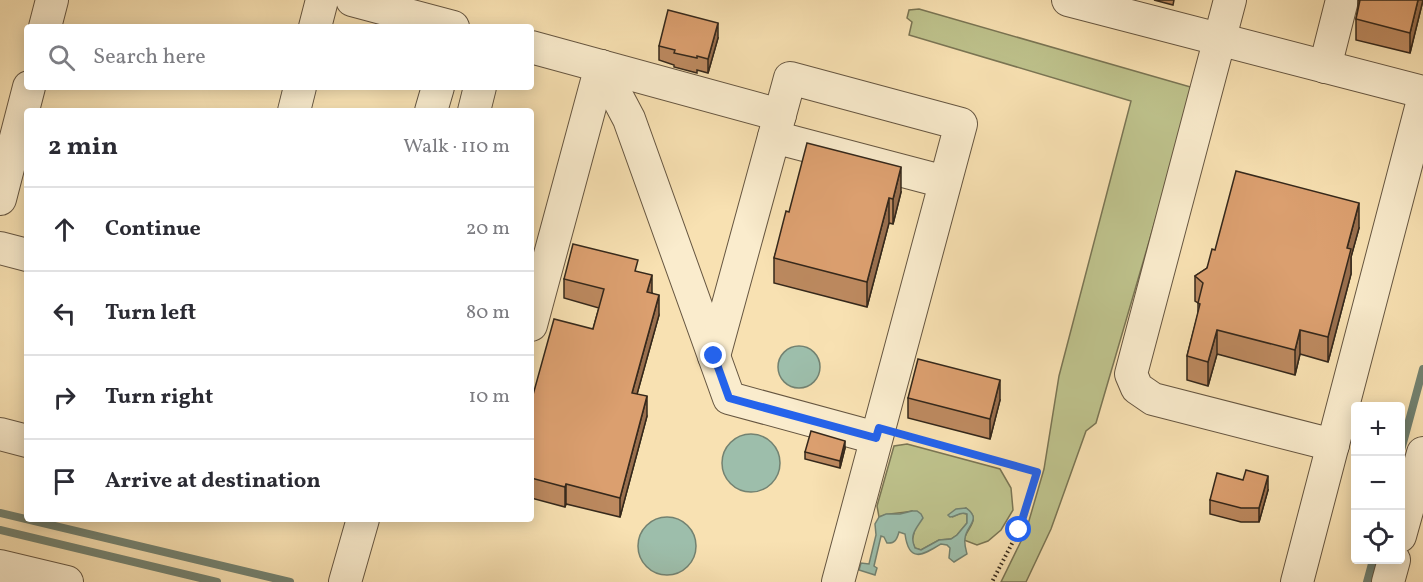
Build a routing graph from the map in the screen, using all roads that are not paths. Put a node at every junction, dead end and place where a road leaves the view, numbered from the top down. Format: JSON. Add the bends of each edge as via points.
{"nodes":[{"id":1,"x":52,"y":0,"type":"edge"},
{"id":2,"x":322,"y":0,"type":"edge"},
{"id":3,"x":352,"y":0,"type":"edge"},
{"id":4,"x":1068,"y":0,"type":"edge"},
{"id":5,"x":1230,"y":0,"type":"edge"},
{"id":6,"x":1342,"y":0,"type":"edge"},
{"id":7,"x":399,"y":6,"type":"edge"},
{"id":8,"x":46,"y":24,"type":"edge"},
{"id":9,"x":316,"y":24,"type":"edge"},
{"id":10,"x":445,"y":24,"type":"edge"},
{"id":11,"x":1219,"y":39,"type":"junction"},
{"id":12,"x":534,"y":48,"type":"edge"},
{"id":13,"x":601,"y":66,"type":"junction"},
{"id":14,"x":1325,"y":67,"type":"junction"},
{"id":15,"x":28,"y":90,"type":"edge"},
{"id":16,"x":299,"y":90,"type":"edge"},
{"id":17,"x":437,"y":90,"type":"edge"},
{"id":18,"x":479,"y":90,"type":"edge"},
{"id":19,"x":1423,"y":93,"type":"edge"},
{"id":20,"x":1423,"y":100,"type":"edge"},
{"id":21,"x":295,"y":108,"type":"edge"},
{"id":22,"x":432,"y":108,"type":"edge"},
{"id":23,"x":475,"y":108,"type":"edge"},
{"id":24,"x":777,"y":126,"type":"junction"},
{"id":25,"x":945,"y":182,"type":"junction"},
{"id":26,"x":0,"y":199,"type":"edge"},
{"id":27,"x":0,"y":248,"type":"edge"},
{"id":28,"x":24,"y":254,"type":"edge"},
{"id":29,"x":534,"y":314,"type":"edge"},
{"id":30,"x":714,"y":356,"type":"junction"},
{"id":31,"x":878,"y":433,"type":"junction"},
{"id":32,"x":0,"y":434,"type":"edge"},
{"id":33,"x":24,"y":440,"type":"edge"},
{"id":34,"x":1333,"y":445,"type":"junction"},
{"id":35,"x":1423,"y":453,"type":"edge"},
{"id":36,"x":1405,"y":521,"type":"edge"},
{"id":37,"x":362,"y":522,"type":"edge"},
{"id":38,"x":1393,"y":564,"type":"edge"},
{"id":39,"x":0,"y":566,"type":"edge"},
{"id":40,"x":67,"y":582,"type":"edge"},
{"id":41,"x":345,"y":582,"type":"edge"},
{"id":42,"x":838,"y":582,"type":"edge"},
{"id":43,"x":1298,"y":582,"type":"edge"},
{"id":44,"x":1388,"y":582,"type":"edge"}],
"edges":[{"from":1,"to":8,"type":"street"},
{"from":2,"to":9,"type":"street"},
{"from":3,"to":7,"type":"street"},
{"from":4,"to":11,"type":"street"},
{"from":5,"to":11,"type":"street"},
{"from":6,"to":14,"type":"street"},
{"from":7,"to":10,"type":"street"},
{"from":11,"to":14,"type":"street"},
{"from":11,"to":34,"type":"street","via":[[1131,374],[1137,388],[1153,399]]},
{"from":12,"to":13,"type":"street"},
{"from":13,"to":24,"type":"street"},
{"from":13,"to":29,"type":"street"},
{"from":13,"to":30,"type":"street","via":[[629,119]]},
{"from":14,"to":19,"type":"street"},
{"from":15,"to":26,"type":"street"},
{"from":16,"to":21,"type":"street"},
{"from":17,"to":22,"type":"street"},
{"from":18,"to":23,"type":"street"},
{"from":20,"to":34,"type":"street"},
{"from":24,"to":25,"type":"street"},
{"from":24,"to":25,"type":"street","via":[[790,78],[961,123]]},
{"from":24,"to":30,"type":"street"},
{"from":25,"to":31,"type":"street"},
{"from":27,"to":28,"type":"street"},
{"from":30,"to":31,"type":"street","via":[[729,398]]},
{"from":31,"to":42,"type":"street"},
{"from":32,"to":33,"type":"street"},
{"from":34,"to":43,"type":"street"},
{"from":35,"to":36,"type":"street"},
{"from":37,"to":41,"type":"street"},
{"from":38,"to":44,"type":"street"},
{"from":39,"to":40,"type":"street"}]}
